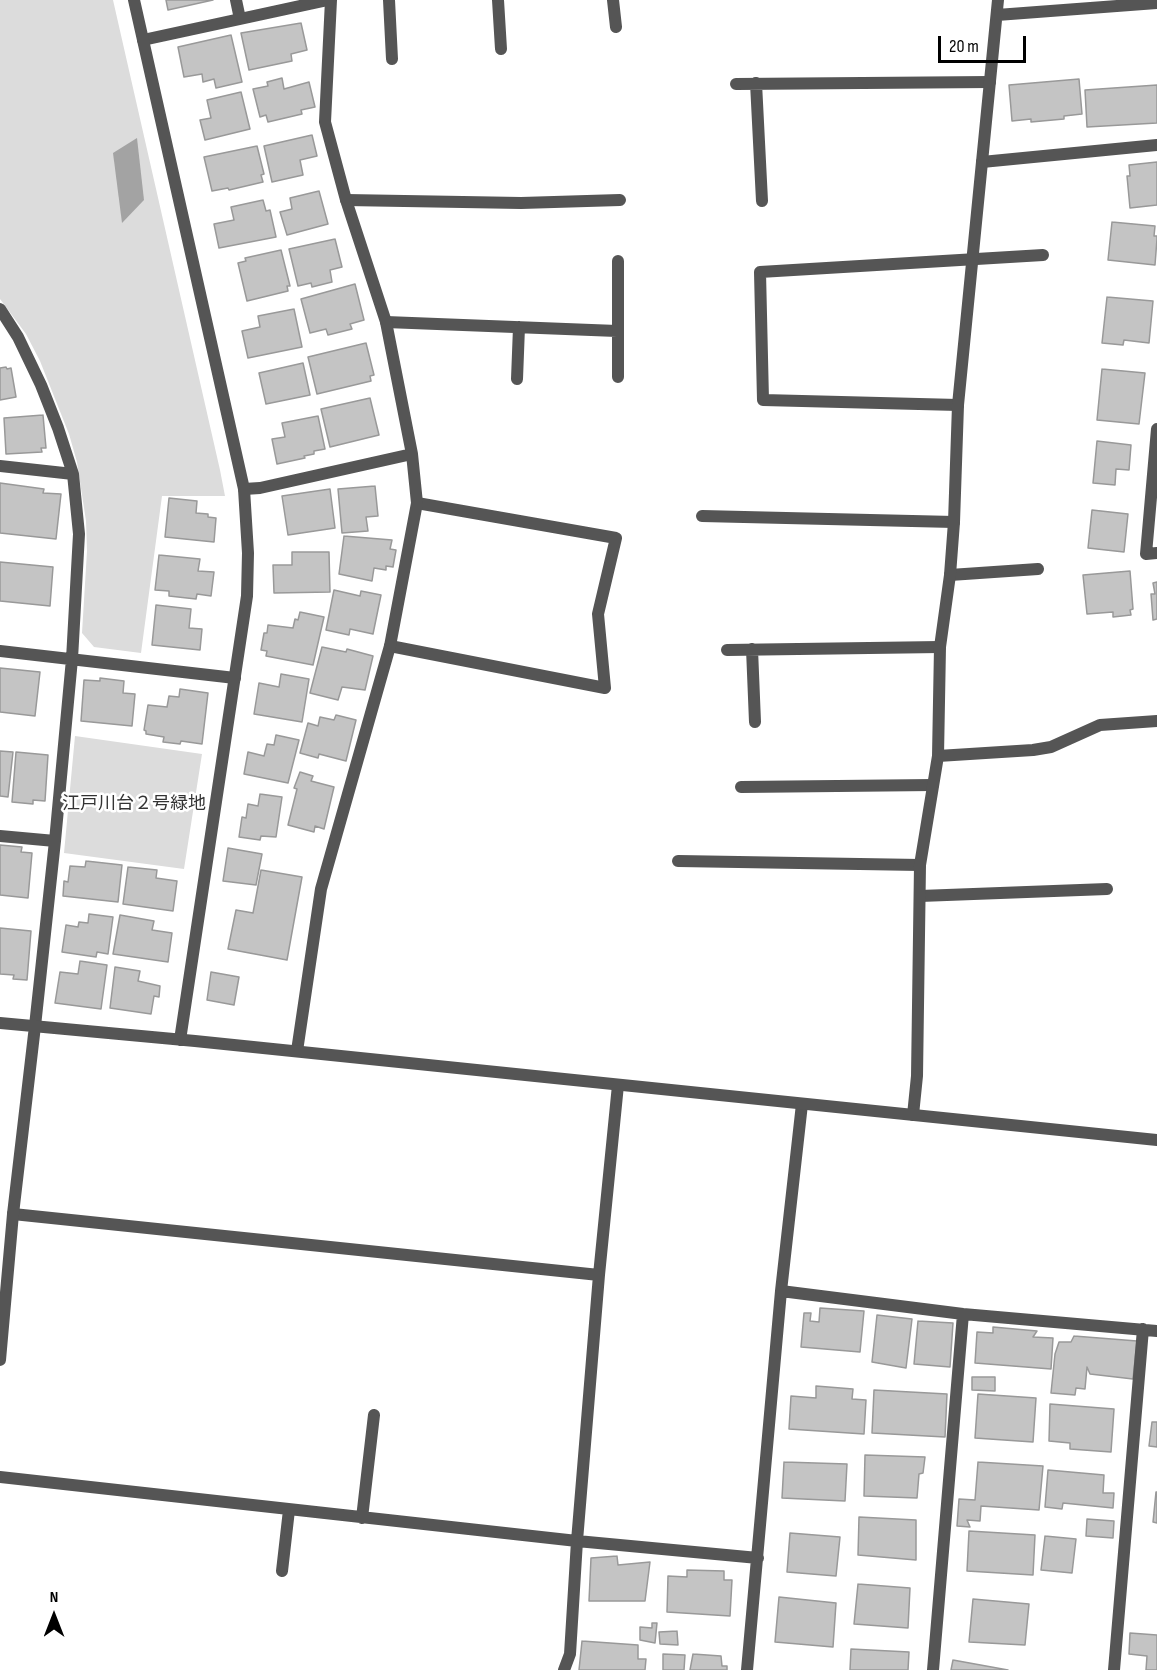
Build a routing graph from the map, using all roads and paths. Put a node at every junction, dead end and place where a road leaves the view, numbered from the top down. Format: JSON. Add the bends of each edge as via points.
{"nodes":[{"id":1,"x":134,"y":0,"type":"edge"},
{"id":2,"x":236,"y":0,"type":"edge"},
{"id":3,"x":329,"y":0,"type":"edge"},
{"id":4,"x":389,"y":0,"type":"edge"},
{"id":5,"x":498,"y":0,"type":"edge"},
{"id":6,"x":613,"y":0,"type":"edge"},
{"id":7,"x":998,"y":0,"type":"edge"},
{"id":8,"x":1157,"y":3,"type":"edge"},
{"id":9,"x":996,"y":15,"type":"junction"},
{"id":10,"x":240,"y":19,"type":"junction"},
{"id":11,"x":616,"y":27,"type":"dead end"},
{"id":12,"x":143,"y":40,"type":"junction"},
{"id":13,"x":501,"y":49,"type":"dead end"},
{"id":14,"x":392,"y":58,"type":"dead end"},
{"id":15,"x":990,"y":82,"type":"junction"},
{"id":16,"x":756,"y":83,"type":"junction"},
{"id":17,"x":736,"y":84,"type":"dead end"},
{"id":18,"x":1157,"y":145,"type":"edge"},
{"id":19,"x":982,"y":162,"type":"junction"},
{"id":20,"x":346,"y":200,"type":"junction"},
{"id":21,"x":620,"y":200,"type":"dead end"},
{"id":22,"x":762,"y":201,"type":"dead end"},
{"id":23,"x":1043,"y":255,"type":"dead end"},
{"id":24,"x":972,"y":260,"type":"junction"},
{"id":25,"x":618,"y":261,"type":"dead end"},
{"id":26,"x":0,"y":309,"type":"edge"},
{"id":27,"x":386,"y":322,"type":"junction"},
{"id":28,"x":519,"y":327,"type":"junction"},
{"id":29,"x":617,"y":330,"type":"junction"},
{"id":30,"x":618,"y":377,"type":"dead end"},
{"id":31,"x":517,"y":379,"type":"dead end"},
{"id":32,"x":958,"y":405,"type":"junction"},
{"id":33,"x":1157,"y":429,"type":"edge"},
{"id":34,"x":412,"y":454,"type":"junction"},
{"id":35,"x":0,"y":466,"type":"edge"},
{"id":36,"x":73,"y":474,"type":"junction"},
{"id":37,"x":244,"y":489,"type":"junction"},
{"id":38,"x":417,"y":503,"type":"junction"},
{"id":39,"x":702,"y":516,"type":"dead end"},
{"id":40,"x":954,"y":522,"type":"junction"},
{"id":41,"x":1157,"y":553,"type":"edge"},
{"id":42,"x":1038,"y":569,"type":"dead end"},
{"id":43,"x":950,"y":575,"type":"junction"},
{"id":44,"x":390,"y":646,"type":"junction"},
{"id":45,"x":940,"y":647,"type":"junction"},
{"id":46,"x":752,"y":649,"type":"junction"},
{"id":47,"x":727,"y":650,"type":"dead end"},
{"id":48,"x":0,"y":651,"type":"edge"},
{"id":49,"x":72,"y":659,"type":"junction"},
{"id":50,"x":235,"y":678,"type":"junction"},
{"id":51,"x":1157,"y":721,"type":"edge"},
{"id":52,"x":755,"y":722,"type":"dead end"},
{"id":53,"x":938,"y":756,"type":"junction"},
{"id":54,"x":933,"y":785,"type":"junction"},
{"id":55,"x":741,"y":787,"type":"dead end"},
{"id":56,"x":0,"y":836,"type":"edge"},
{"id":57,"x":55,"y":842,"type":"junction"},
{"id":58,"x":678,"y":861,"type":"dead end"},
{"id":59,"x":921,"y":865,"type":"junction"},
{"id":60,"x":1107,"y":889,"type":"dead end"},
{"id":61,"x":920,"y":896,"type":"junction"},
{"id":62,"x":0,"y":1023,"type":"edge"},
{"id":63,"x":35,"y":1026,"type":"junction"},
{"id":64,"x":180,"y":1040,"type":"junction"},
{"id":65,"x":297,"y":1051,"type":"junction"},
{"id":66,"x":618,"y":1085,"type":"junction"},
{"id":67,"x":802,"y":1104,"type":"junction"},
{"id":68,"x":913,"y":1115,"type":"junction"},
{"id":69,"x":1157,"y":1140,"type":"edge"},
{"id":70,"x":13,"y":1214,"type":"junction"},
{"id":71,"x":599,"y":1275,"type":"junction"},
{"id":72,"x":781,"y":1291,"type":"junction"},
{"id":73,"x":963,"y":1314,"type":"junction"},
{"id":74,"x":1143,"y":1329,"type":"junction"},
{"id":75,"x":1157,"y":1331,"type":"edge"},
{"id":76,"x":0,"y":1360,"type":"edge"},
{"id":77,"x":374,"y":1415,"type":"dead end"},
{"id":78,"x":0,"y":1477,"type":"edge"},
{"id":79,"x":289,"y":1510,"type":"junction"},
{"id":80,"x":362,"y":1518,"type":"junction"},
{"id":81,"x":577,"y":1541,"type":"junction"},
{"id":82,"x":758,"y":1558,"type":"junction"},
{"id":83,"x":282,"y":1571,"type":"dead end"},
{"id":84,"x":564,"y":1670,"type":"edge"},
{"id":85,"x":747,"y":1670,"type":"edge"},
{"id":86,"x":933,"y":1670,"type":"edge"},
{"id":87,"x":1114,"y":1670,"type":"edge"}],
"edges":[{"from":1,"to":12,"type":"street"},
{"from":2,"to":10,"type":"street"},
{"from":3,"to":10,"type":"street"},
{"from":3,"to":20,"type":"street","via":[[325,122]]},
{"from":4,"to":14,"type":"street"},
{"from":5,"to":13,"type":"street"},
{"from":6,"to":11,"type":"street"},
{"from":7,"to":9,"type":"street"},
{"from":8,"to":9,"type":"street"},
{"from":9,"to":15,"type":"street"},
{"from":10,"to":12,"type":"street"},
{"from":12,"to":37,"type":"street"},
{"from":15,"to":16,"type":"street"},
{"from":15,"to":19,"type":"street"},
{"from":16,"to":17,"type":"street"},
{"from":16,"to":22,"type":"street"},
{"from":18,"to":19,"type":"street"},
{"from":19,"to":24,"type":"street"},
{"from":20,"to":21,"type":"street"},
{"from":20,"to":27,"type":"street"},
{"from":23,"to":24,"type":"street"},
{"from":24,"to":32,"type":"street"},
{"from":24,"to":32,"type":"street","via":[[760,272],[763,400]]},
{"from":25,"to":29,"type":"street"},
{"from":26,"to":36,"type":"street","via":[[41,385]]},
{"from":27,"to":28,"type":"street"},
{"from":27,"to":34,"type":"street"},
{"from":28,"to":29,"type":"street"},
{"from":28,"to":31,"type":"street"},
{"from":29,"to":30,"type":"street"},
{"from":32,"to":40,"type":"street"},
{"from":33,"to":41,"type":"street","via":[[1146,554]]},
{"from":34,"to":37,"type":"street"},
{"from":34,"to":38,"type":"street"},
{"from":35,"to":36,"type":"street"},
{"from":36,"to":49,"type":"street","via":[[79,534]]},
{"from":37,"to":50,"type":"street","via":[[247,596]]},
{"from":38,"to":44,"type":"street"},
{"from":38,"to":44,"type":"street","via":[[616,538],[598,614],[605,687]]},
{"from":39,"to":40,"type":"street"},
{"from":40,"to":43,"type":"street"},
{"from":42,"to":43,"type":"street"},
{"from":43,"to":45,"type":"street"},
{"from":44,"to":65,"type":"street","via":[[321,889]]},
{"from":45,"to":46,"type":"street"},
{"from":45,"to":53,"type":"street"},
{"from":46,"to":47,"type":"street"},
{"from":46,"to":52,"type":"street"},
{"from":48,"to":49,"type":"street"},
{"from":49,"to":50,"type":"street"},
{"from":49,"to":57,"type":"street"},
{"from":50,"to":64,"type":"street"},
{"from":51,"to":53,"type":"street","via":[[1100,725],[1051,747],[1033,750]]},
{"from":53,"to":54,"type":"street"},
{"from":54,"to":55,"type":"street"},
{"from":54,"to":59,"type":"street"},
{"from":56,"to":57,"type":"street"},
{"from":57,"to":63,"type":"street"},
{"from":58,"to":59,"type":"street"},
{"from":59,"to":61,"type":"street"},
{"from":60,"to":61,"type":"street"},
{"from":61,"to":68,"type":"street"},
{"from":62,"to":63,"type":"street"},
{"from":63,"to":64,"type":"street"},
{"from":63,"to":70,"type":"street"},
{"from":64,"to":65,"type":"street"},
{"from":65,"to":66,"type":"street"},
{"from":66,"to":67,"type":"street"},
{"from":66,"to":71,"type":"street"},
{"from":67,"to":68,"type":"street"},
{"from":67,"to":72,"type":"street"},
{"from":68,"to":69,"type":"street"},
{"from":70,"to":71,"type":"street"},
{"from":70,"to":76,"type":"street"},
{"from":71,"to":81,"type":"street"},
{"from":72,"to":73,"type":"street"},
{"from":72,"to":82,"type":"street"},
{"from":73,"to":74,"type":"street"},
{"from":73,"to":86,"type":"street"},
{"from":74,"to":75,"type":"street"},
{"from":74,"to":87,"type":"street"},
{"from":77,"to":80,"type":"street"},
{"from":78,"to":79,"type":"street"},
{"from":79,"to":80,"type":"street"},
{"from":79,"to":83,"type":"street"},
{"from":80,"to":81,"type":"street"},
{"from":81,"to":82,"type":"street"},
{"from":81,"to":84,"type":"street","via":[[570,1654]]},
{"from":82,"to":85,"type":"street"}]}
